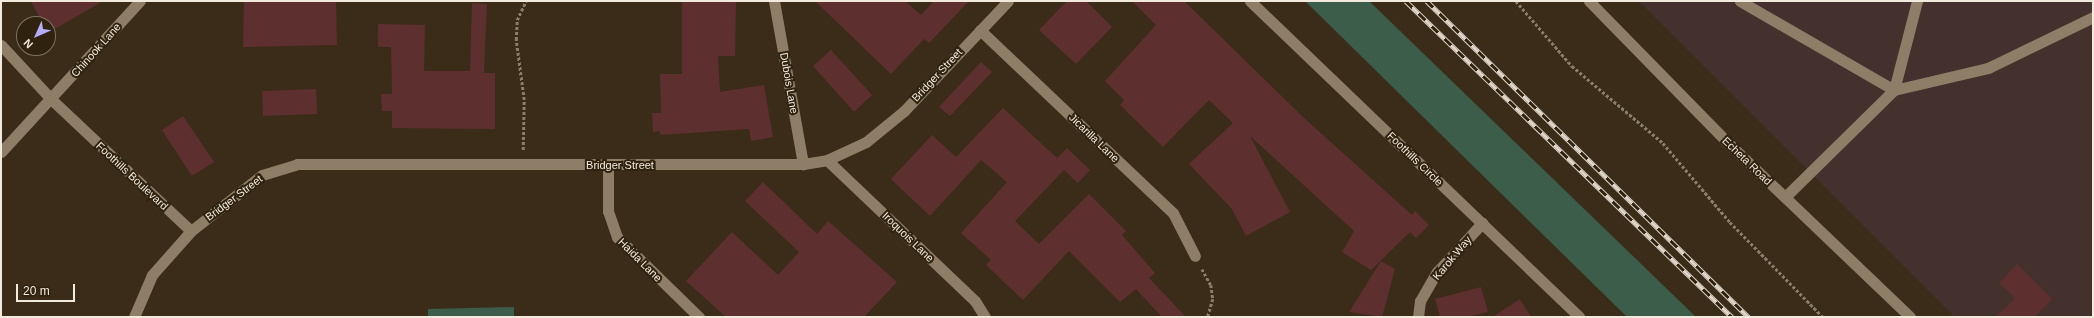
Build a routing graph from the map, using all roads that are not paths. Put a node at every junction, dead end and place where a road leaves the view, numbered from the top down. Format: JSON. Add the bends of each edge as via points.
{"nodes":[{"id":1,"x":140,"y":1,"type":"edge"},
{"id":2,"x":774,"y":1,"type":"edge"},
{"id":3,"x":1008,"y":1,"type":"edge"},
{"id":4,"x":1250,"y":1,"type":"edge"},
{"id":5,"x":1588,"y":1,"type":"edge"},
{"id":6,"x":1740,"y":1,"type":"edge"},
{"id":7,"x":1916,"y":1,"type":"edge"},
{"id":8,"x":2093,"y":17,"type":"edge"},
{"id":9,"x":980,"y":30,"type":"junction"},
{"id":10,"x":1,"y":45,"type":"edge"},
{"id":11,"x":1894,"y":90,"type":"junction"},
{"id":12,"x":51,"y":99,"type":"junction"},
{"id":13,"x":1,"y":152,"type":"edge"},
{"id":14,"x":827,"y":160,"type":"junction"},
{"id":15,"x":803,"y":164,"type":"junction"},
{"id":16,"x":608,"y":165,"type":"junction"},
{"id":17,"x":1785,"y":197,"type":"junction"},
{"id":18,"x":1482,"y":223,"type":"junction"},
{"id":19,"x":191,"y":231,"type":"junction"},
{"id":20,"x":1195,"y":256,"type":"road end"},
{"id":21,"x":134,"y":317,"type":"edge"},
{"id":22,"x":699,"y":317,"type":"edge"},
{"id":23,"x":985,"y":317,"type":"edge"},
{"id":24,"x":1418,"y":317,"type":"edge"},
{"id":25,"x":1579,"y":317,"type":"edge"},
{"id":26,"x":1910,"y":317,"type":"edge"}],
"edges":[{"from":1,"to":12,"type":"street","name":"Chinook Lane"},
{"from":2,"to":15,"type":"street","name":"Dubois Lane"},
{"from":3,"to":9,"type":"street","name":"Bridger Street"},
{"from":4,"to":18,"type":"street","name":"Foothills Circle"},
{"from":5,"to":17,"type":"street","name":"Echeta Road"},
{"from":6,"to":11,"type":"street"},
{"from":7,"to":11,"type":"street"},
{"from":8,"to":11,"type":"street","via":[[1988,68]]},
{"from":9,"to":14,"type":"street","name":"Bridger Street","via":[[904,111],[866,142]]},
{"from":9,"to":20,"type":"street","name":"Jicarilla Lane","via":[[1173,213]]},
{"from":10,"to":12,"type":"street","name":"Foothills Boulevard"},
{"from":11,"to":17,"type":"street"},
{"from":12,"to":13,"type":"street","name":"Chinook Lane"},
{"from":12,"to":19,"type":"street","name":"Foothills Boulevard"},
{"from":14,"to":15,"type":"street","name":"Bridger Street"},
{"from":14,"to":23,"type":"street","name":"Iroquois Lane","via":[[975,301]]},
{"from":15,"to":16,"type":"street","name":"Bridger Street"},
{"from":16,"to":19,"type":"street","name":"Bridger Street","via":[[298,164],[262,175]]},
{"from":16,"to":22,"type":"street","name":"Haida Lane","via":[[608,211],[617,237]]},
{"from":17,"to":26,"type":"street","name":"Echeta Road"},
{"from":18,"to":24,"type":"street","name":"Karok Way","via":[[1437,272],[1420,302]]},
{"from":18,"to":25,"type":"street","name":"Foothills Circle"},
{"from":19,"to":21,"type":"street","via":[[152,275]]}]}
